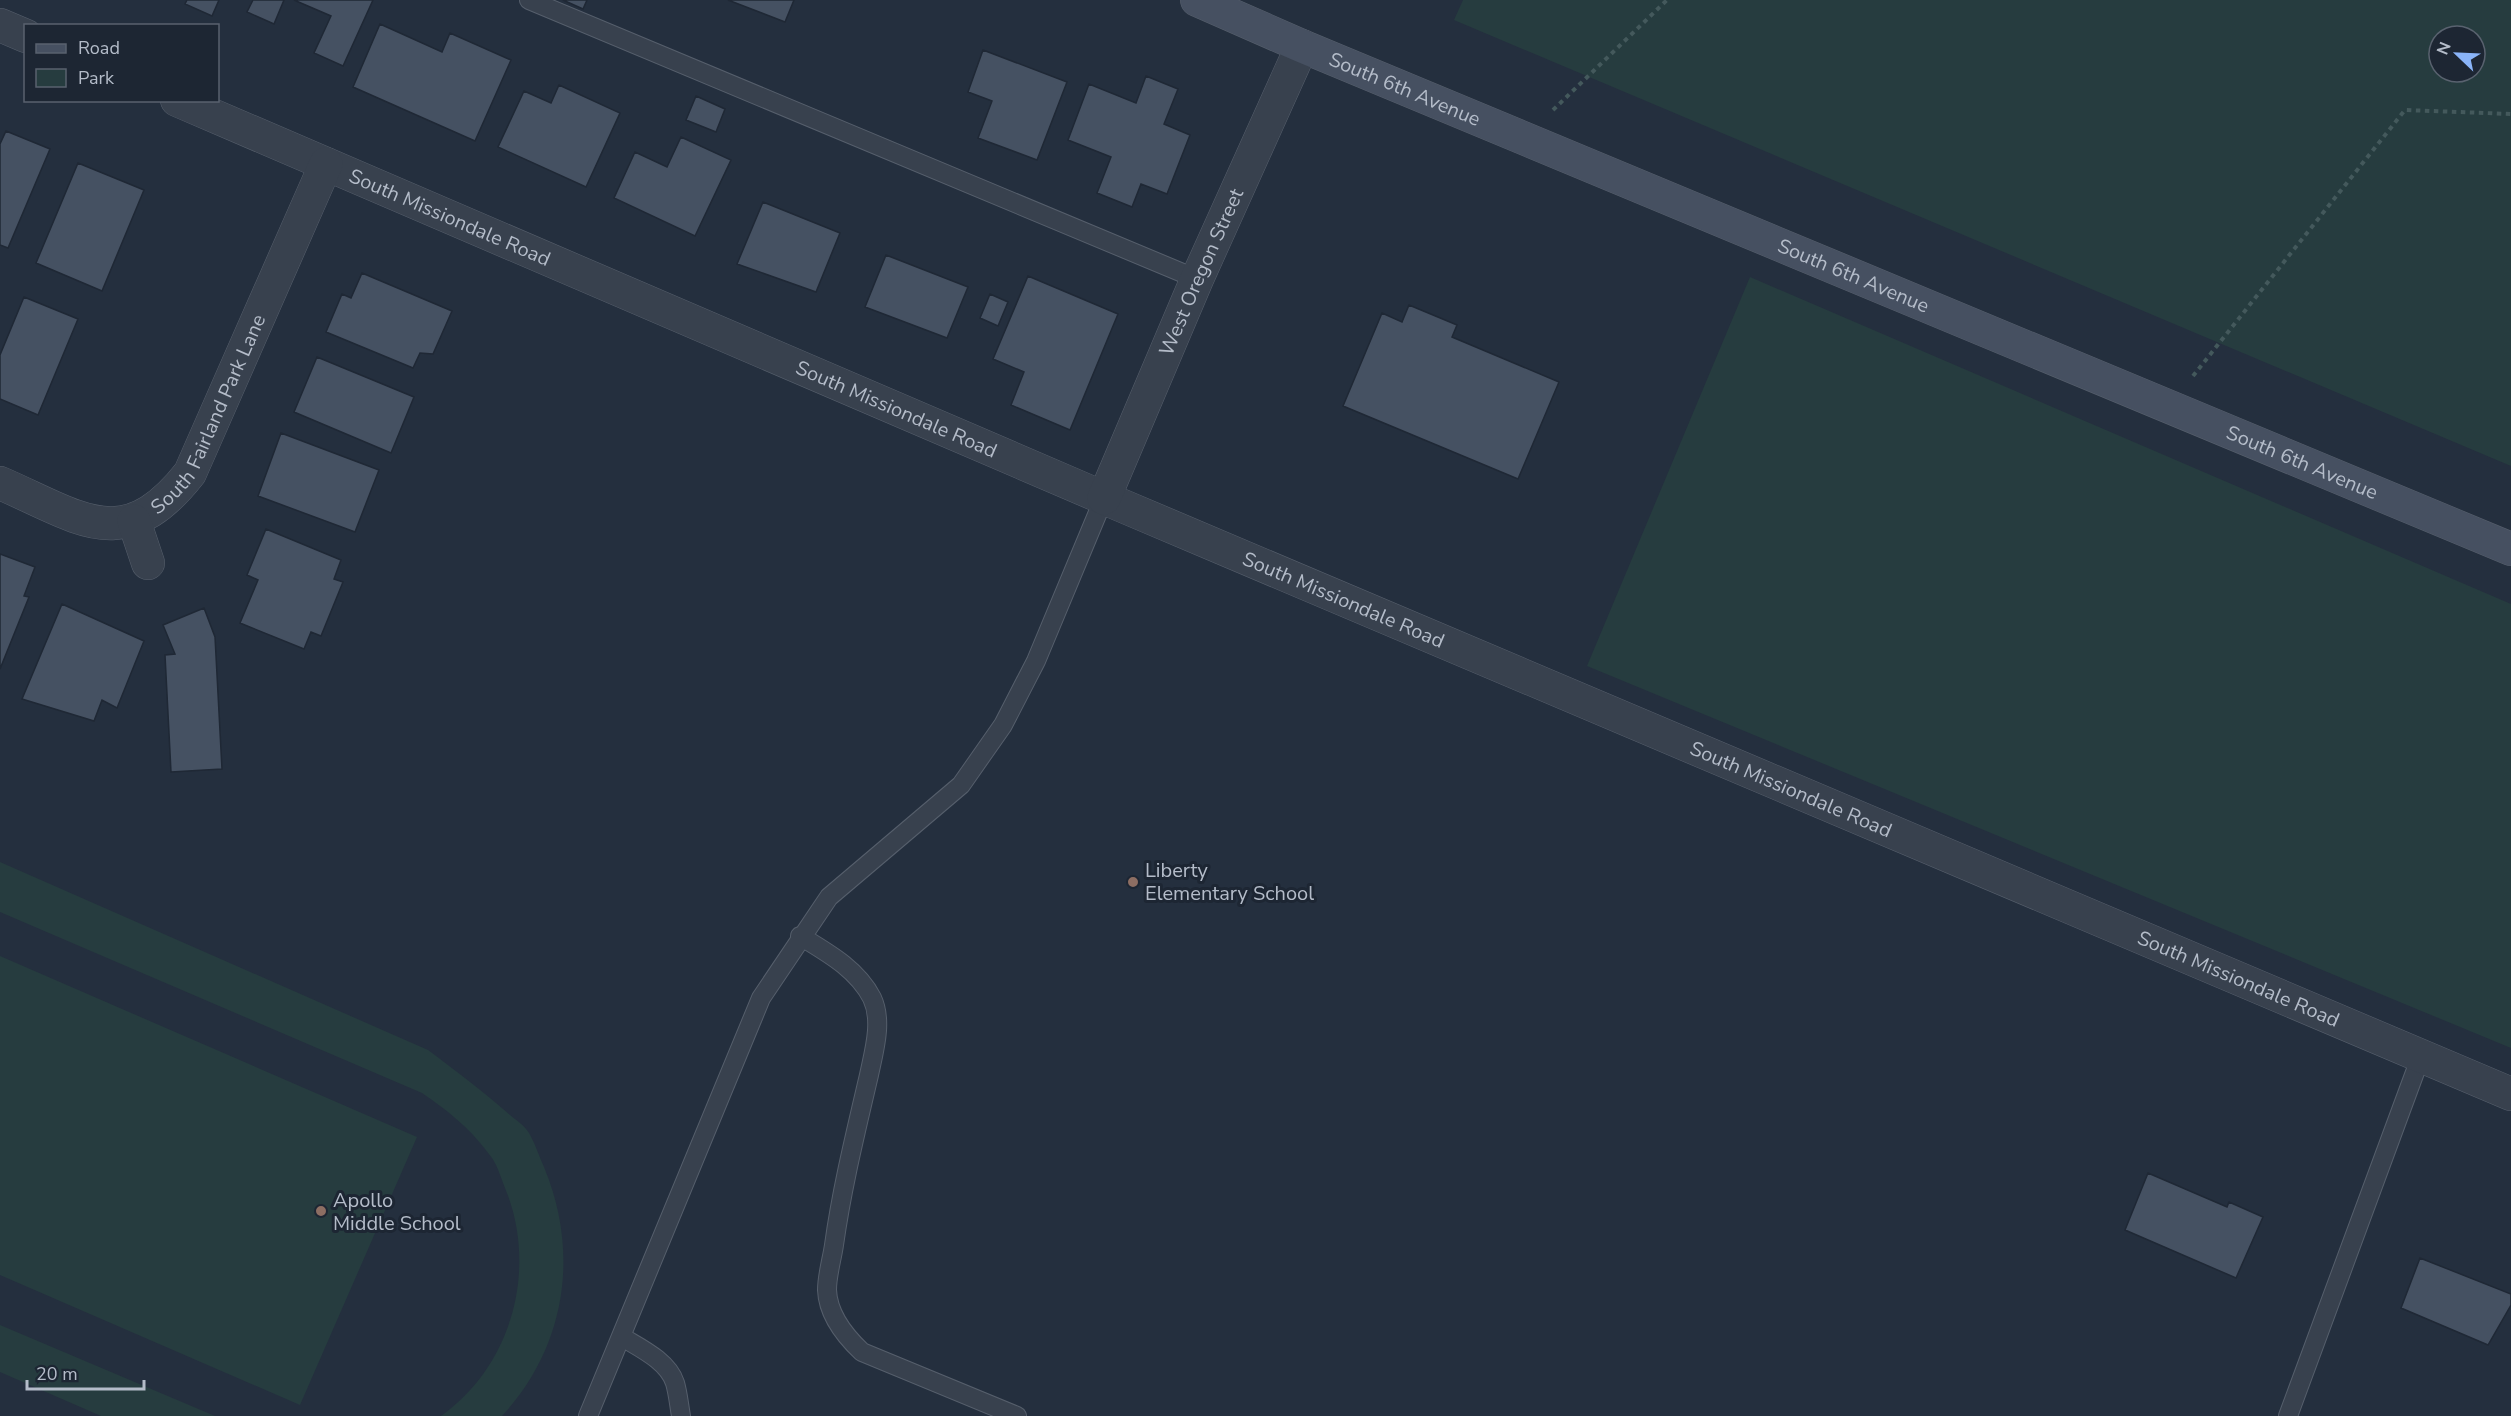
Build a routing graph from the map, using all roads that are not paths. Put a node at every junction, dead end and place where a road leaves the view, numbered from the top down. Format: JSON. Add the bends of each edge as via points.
{"nodes":[{"id":1,"x":529,"y":0,"type":"edge"},
{"id":2,"x":1197,"y":0,"type":"edge"},
{"id":3,"x":0,"y":25,"type":"edge"},
{"id":4,"x":24,"y":35,"type":"edge"},
{"id":5,"x":1302,"y":46,"type":"junction"},
{"id":6,"x":182,"y":102,"type":"edge"},
{"id":7,"x":326,"y":164,"type":"junction"},
{"id":8,"x":1197,"y":279,"type":"junction"},
{"id":9,"x":0,"y":483,"type":"edge"},
{"id":10,"x":1104,"y":498,"type":"junction"},
{"id":11,"x":134,"y":521,"type":"junction"},
{"id":12,"x":2511,"y":549,"type":"edge"},
{"id":13,"x":148,"y":562,"type":"dead end"},
{"id":14,"x":800,"y":936,"type":"junction"},
{"id":15,"x":2421,"y":1056,"type":"junction"},
{"id":16,"x":2511,"y":1094,"type":"edge"},
{"id":17,"x":622,"y":1337,"type":"junction"},
{"id":18,"x":588,"y":1416,"type":"edge"},
{"id":19,"x":681,"y":1416,"type":"edge"},
{"id":20,"x":1017,"y":1416,"type":"edge"},
{"id":21,"x":2288,"y":1416,"type":"edge"}],
"edges":[{"from":1,"to":8,"type":"lane"},
{"from":2,"to":5,"type":"street","name":"South 6th Avenue"},
{"from":3,"to":4,"type":"street"},
{"from":5,"to":8,"type":"street","name":"West Oregon Street"},
{"from":5,"to":12,"type":"street","name":"South 6th Avenue"},
{"from":6,"to":7,"type":"street","name":"South Missiondale Road"},
{"from":7,"to":10,"type":"street","name":"South Missiondale Road"},
{"from":7,"to":11,"type":"street","name":"South Fairland Park Lane","via":[[190,473],[173,495]]},
{"from":8,"to":10,"type":"street","name":"West Oregon Street"},
{"from":9,"to":11,"type":"street","name":"South Fairland Park Lane","via":[[98,523]]},
{"from":10,"to":14,"type":"lane","via":[[1036,662],[1004,725],[961,785],[829,897]]},
{"from":10,"to":15,"type":"street","name":"South Missiondale Road"},
{"from":11,"to":13,"type":"street"},
{"from":14,"to":17,"type":"lane","via":[[761,998]]},
{"from":14,"to":20,"type":"lane","via":[[860,979],[873,1000],[877,1016],[874,1050],[839,1206],[827,1291],[832,1311],[845,1335],[862,1352]]},
{"from":15,"to":16,"type":"street","name":"South Missiondale Road"},
{"from":15,"to":21,"type":"lane"},
{"from":17,"to":18,"type":"lane"},
{"from":17,"to":19,"type":"lane","via":[[648,1352],[675,1381]]}]}
